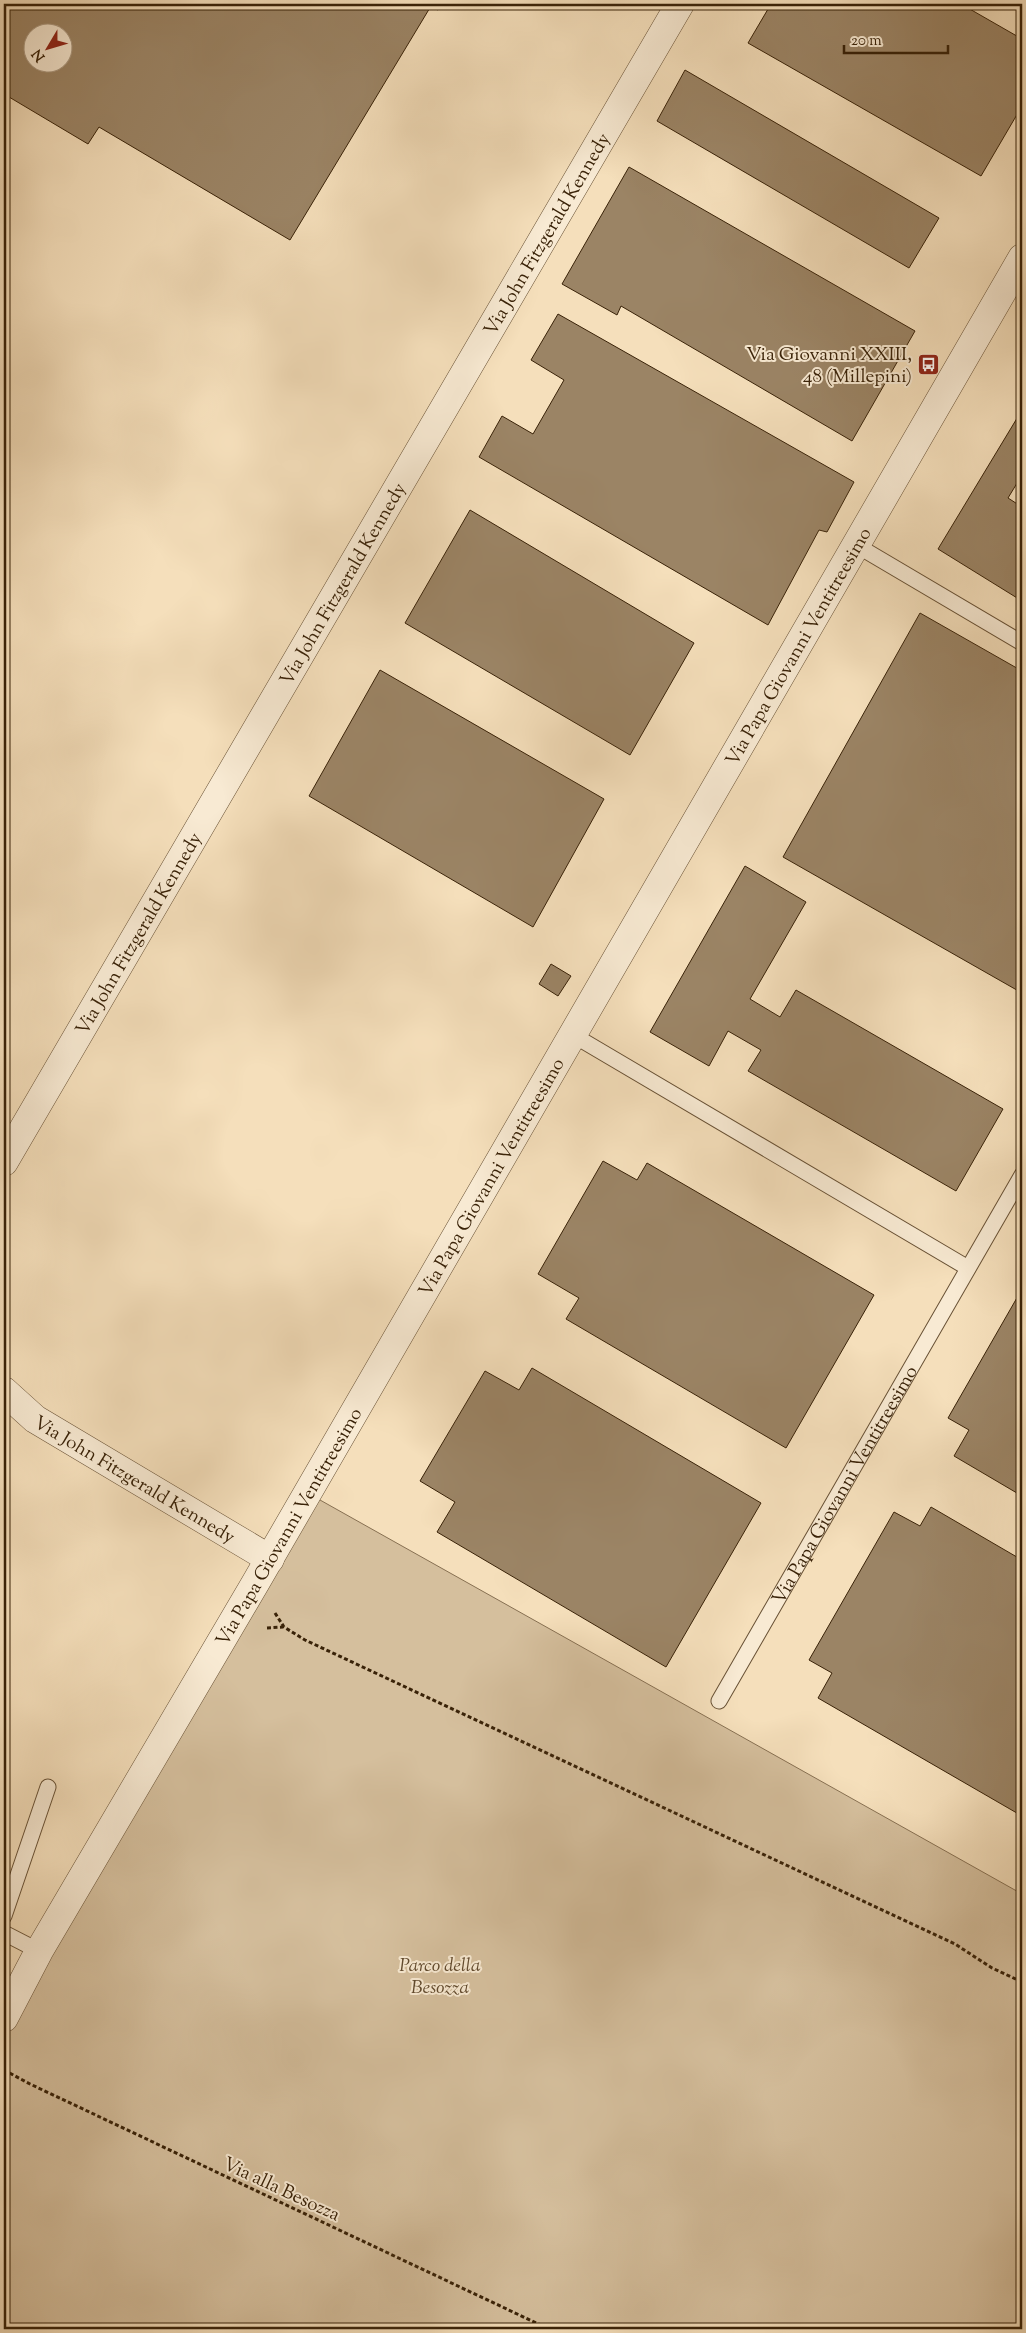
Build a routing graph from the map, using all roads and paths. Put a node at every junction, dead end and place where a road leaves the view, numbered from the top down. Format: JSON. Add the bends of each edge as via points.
{"nodes":[{"id":1,"x":680,"y":4,"type":"edge"},
{"id":2,"x":1022,"y":258,"type":"edge"},
{"id":3,"x":856,"y":545,"type":"junction"},
{"id":4,"x":1022,"y":643,"type":"edge"},
{"id":5,"x":573,"y":1035,"type":"junction"},
{"id":6,"x":4,"y":1162,"type":"edge"},
{"id":7,"x":1022,"y":1175,"type":"edge"},
{"id":8,"x":968,"y":1268,"type":"junction"},
{"id":9,"x":4,"y":1391,"type":"edge"},
{"id":10,"x":270,"y":1559,"type":"junction"},
{"id":11,"x":284,"y":1627,"type":"dead end"},
{"id":12,"x":719,"y":1701,"type":"dead end"},
{"id":13,"x":48,"y":1787,"type":"dead end"},
{"id":14,"x":4,"y":1916,"type":"edge"},
{"id":15,"x":4,"y":1933,"type":"edge"},
{"id":16,"x":39,"y":1951,"type":"junction"},
{"id":17,"x":1022,"y":1982,"type":"edge"},
{"id":18,"x":4,"y":2018,"type":"edge"},
{"id":19,"x":4,"y":2070,"type":"edge"},
{"id":20,"x":549,"y":2329,"type":"edge"}],
"edges":[{"from":1,"to":6,"type":"street","name":"Via John Fitzgerald Kennedy"},
{"from":2,"to":3,"type":"street","name":"Via Papa Giovanni Ventitreesimo"},
{"from":3,"to":4,"type":"lane"},
{"from":3,"to":5,"type":"street","name":"Via Papa Giovanni Ventitreesimo"},
{"from":5,"to":8,"type":"lane","name":"Via Papa Giovanni Ventitreesimo"},
{"from":5,"to":10,"type":"street","name":"Via Papa Giovanni Ventitreesimo"},
{"from":7,"to":8,"type":"lane","name":"Via Papa Giovanni Ventitreesimo"},
{"from":8,"to":12,"type":"lane","name":"Via Papa Giovanni Ventitreesimo"},
{"from":9,"to":10,"type":"street","name":"Via John Fitzgerald Kennedy","via":[[35,1419]]},
{"from":10,"to":16,"type":"street","name":"Via Papa Giovanni Ventitreesimo"},
{"from":11,"to":17,"type":"path","via":[[305,1640],[955,1944],[992,1968]]},
{"from":13,"to":14,"type":"lane"},
{"from":15,"to":16,"type":"lane"},
{"from":16,"to":18,"type":"street","name":"Via Papa Giovanni Ventitreesimo"},
{"from":19,"to":20,"type":"path","name":"Via alla Besozza"}]}
